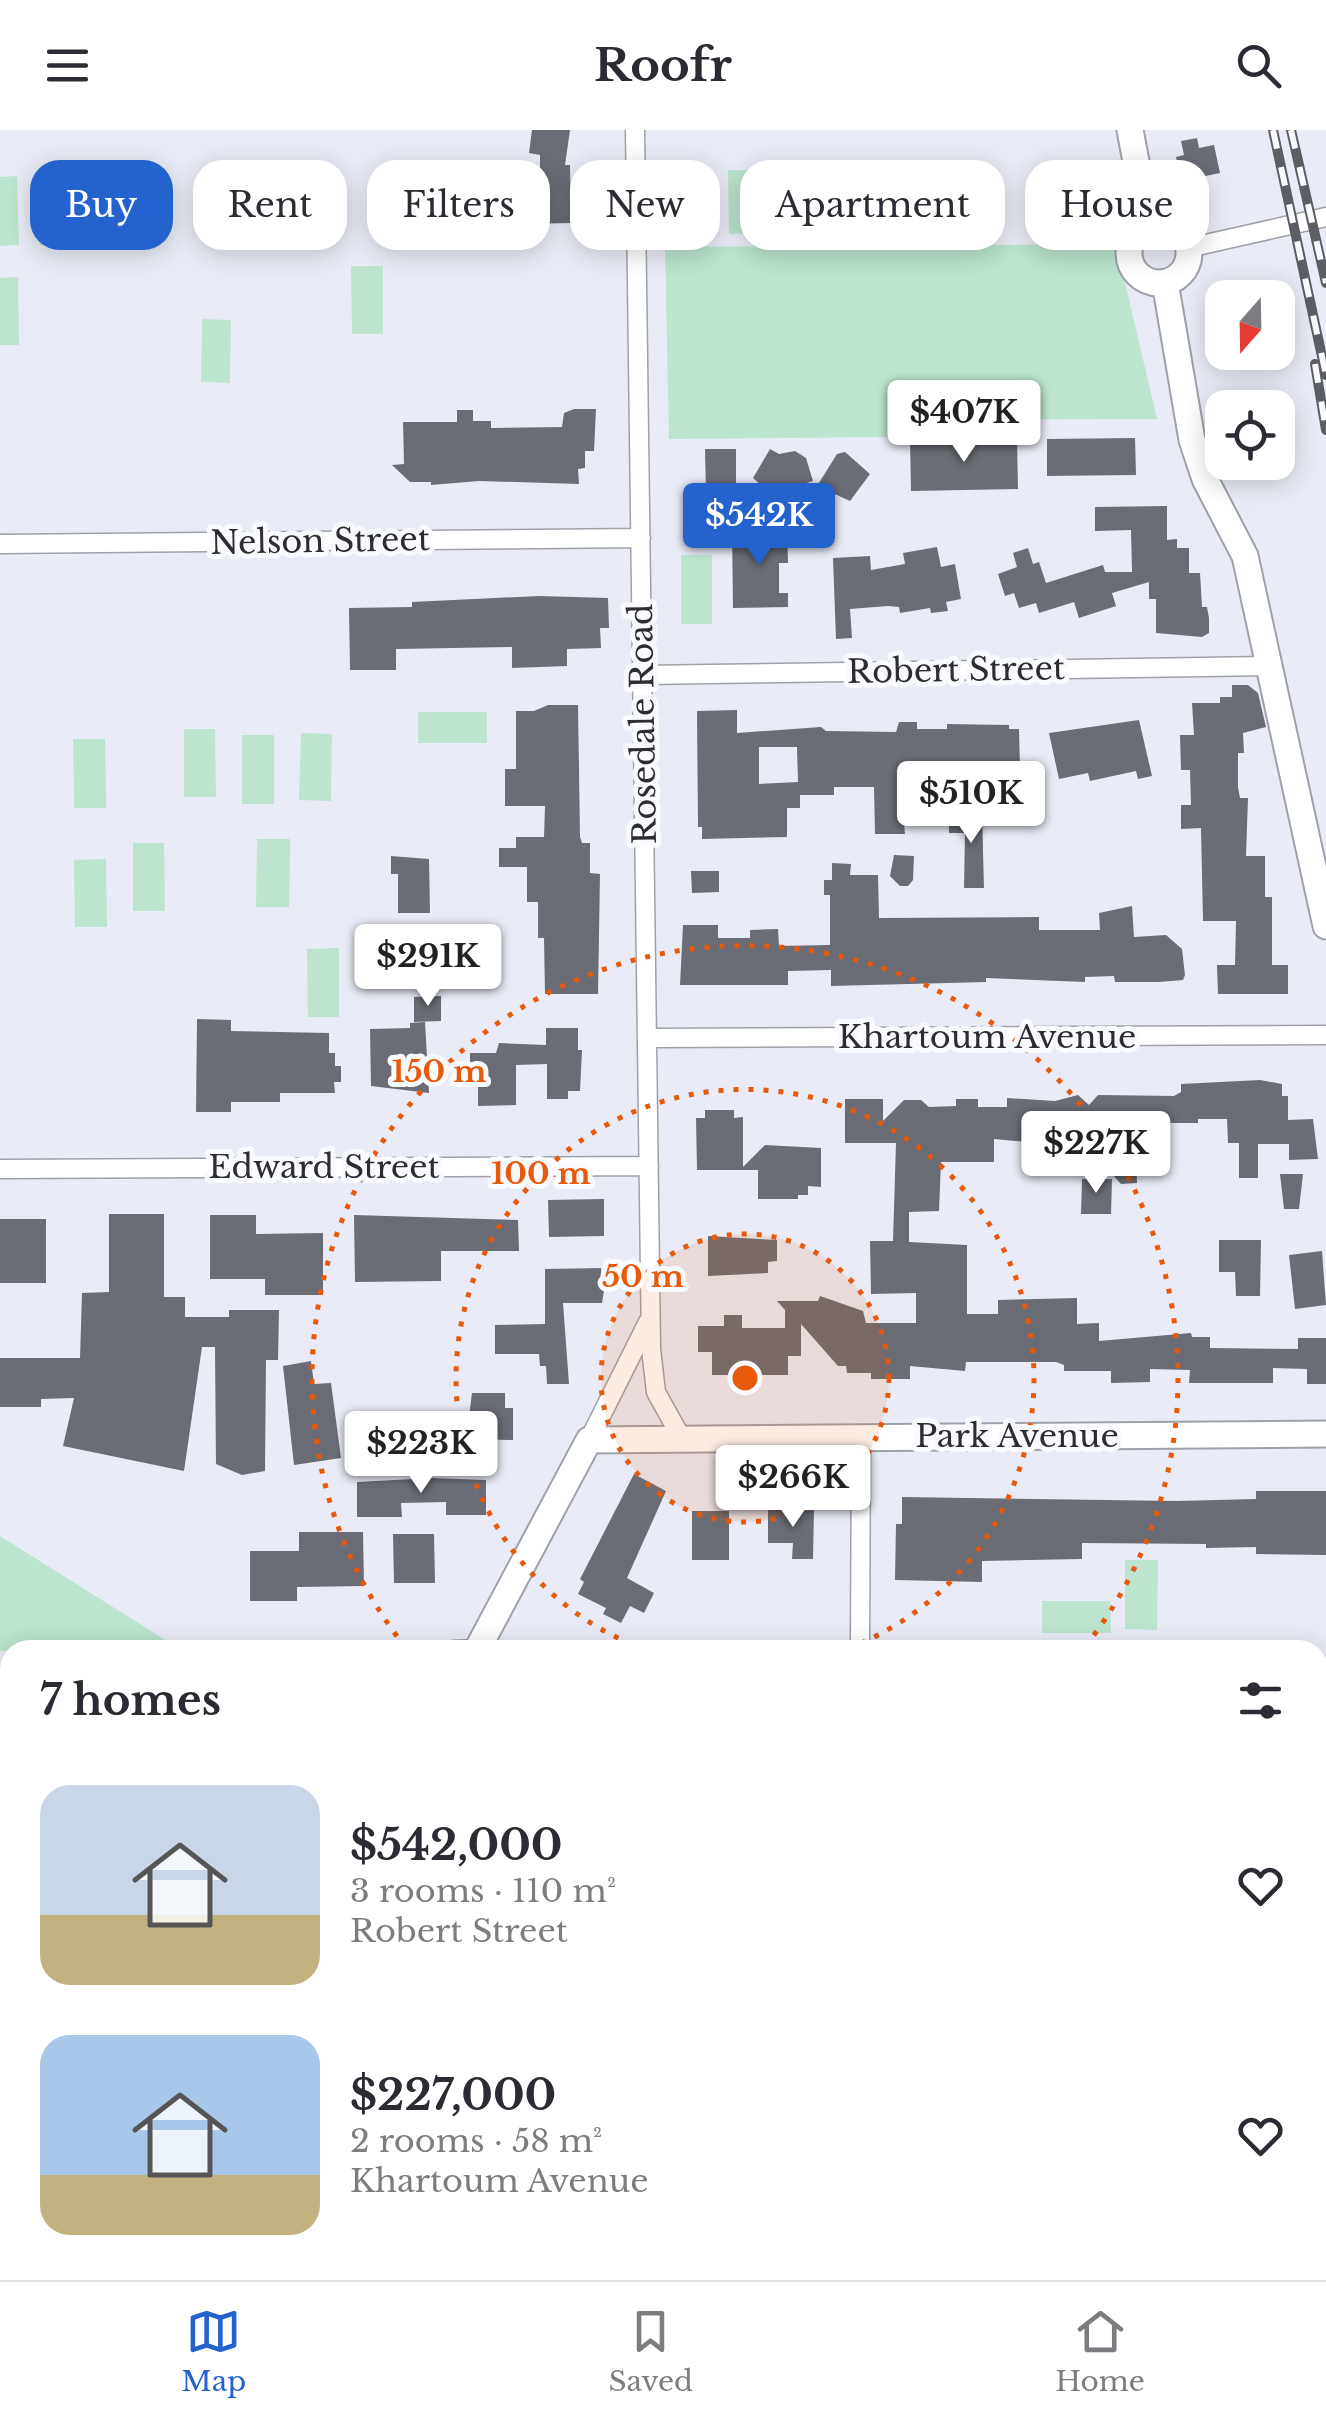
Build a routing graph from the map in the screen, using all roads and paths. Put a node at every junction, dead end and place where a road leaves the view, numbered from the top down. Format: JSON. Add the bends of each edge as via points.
{"nodes":[{"id":1,"x":635,"y":130,"type":"edge"},
{"id":2,"x":1130,"y":130,"type":"edge"},
{"id":3,"x":1136,"y":160,"type":"edge"},
{"id":4,"x":1326,"y":216,"type":"edge"},
{"id":5,"x":1209,"y":243,"type":"edge"},
{"id":6,"x":1132,"y":250,"type":"edge"},
{"id":7,"x":1188,"y":250,"type":"edge"},
{"id":8,"x":1165,"y":282,"type":"junction"},
{"id":9,"x":641,"y":538,"type":"junction"},
{"id":10,"x":0,"y":544,"type":"edge"},
{"id":11,"x":1269,"y":666,"type":"junction"},
{"id":12,"x":642,"y":674,"type":"junction"},
{"id":13,"x":1326,"y":926,"type":"edge"},
{"id":14,"x":1326,"y":1035,"type":"edge"},
{"id":15,"x":648,"y":1038,"type":"junction"},
{"id":16,"x":649,"y":1166,"type":"junction"},
{"id":17,"x":0,"y":1169,"type":"edge"},
{"id":18,"x":650,"y":1317,"type":"junction"},
{"id":19,"x":1326,"y":1434,"type":"edge"},
{"id":20,"x":861,"y":1436,"type":"junction"},
{"id":21,"x":682,"y":1439,"type":"junction"},
{"id":22,"x":589,"y":1440,"type":"junction"},
{"id":23,"x":482,"y":1640,"type":"edge"},
{"id":24,"x":860,"y":1640,"type":"edge"}],
"edges":[{"from":1,"to":9,"type":"street","name":"Rosedale Road"},
{"from":2,"to":3,"type":"street"},
{"from":4,"to":5,"type":"street"},
{"from":6,"to":8,"type":"street","via":[[1130,262],[1142,277]]},
{"from":7,"to":8,"type":"street","via":[[1185,268]]},
{"from":8,"to":11,"type":"street","via":[[1196,456],[1240,541]]},
{"from":9,"to":10,"type":"street","name":"Nelson Street"},
{"from":9,"to":12,"type":"street","name":"Rosedale Road"},
{"from":11,"to":12,"type":"street","name":"Robert Street"},
{"from":11,"to":13,"type":"street"},
{"from":12,"to":15,"type":"street","name":"Rosedale Road"},
{"from":14,"to":15,"type":"street","name":"Khartoum Avenue"},
{"from":15,"to":16,"type":"street","name":"Rosedale Road"},
{"from":16,"to":17,"type":"street","name":"Edward Street"},
{"from":16,"to":18,"type":"street","name":"Rosedale Road"},
{"from":18,"to":21,"type":"street","name":"Rosedale Road","via":[[656,1392]]},
{"from":18,"to":22,"type":"street","name":"Rosedale Road"},
{"from":19,"to":20,"type":"street","name":"Park Avenue"},
{"from":20,"to":21,"type":"street","name":"Park Avenue"},
{"from":20,"to":24,"type":"street"},
{"from":21,"to":22,"type":"street","name":"Park Avenue"},
{"from":22,"to":23,"type":"street","name":"Rosedale Road"}]}
